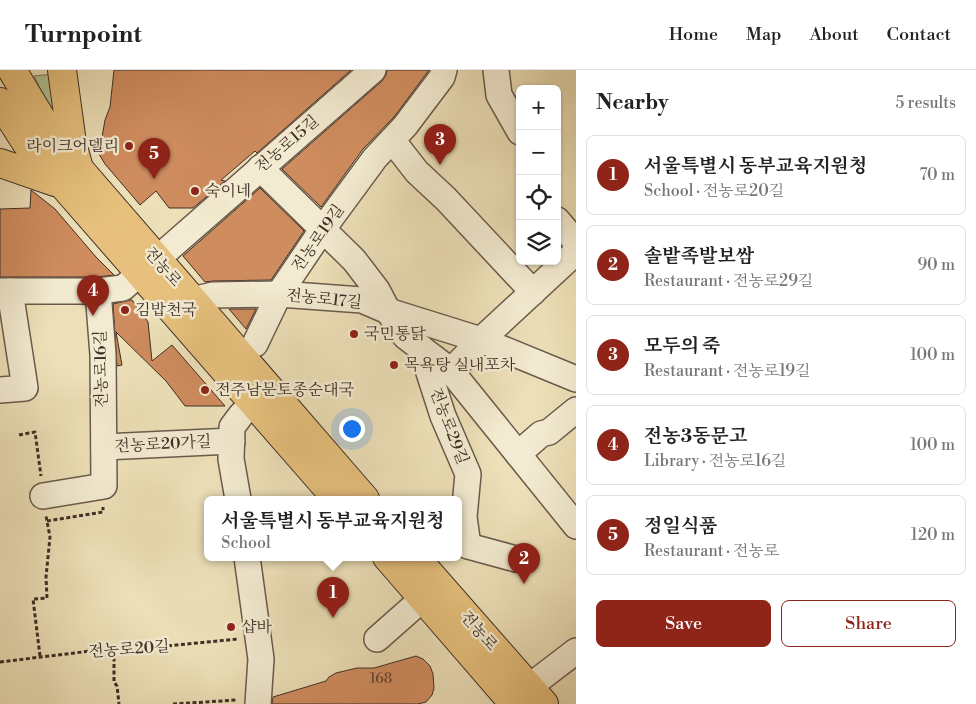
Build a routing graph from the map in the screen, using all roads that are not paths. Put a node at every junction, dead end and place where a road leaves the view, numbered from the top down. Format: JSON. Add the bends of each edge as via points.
{"nodes":[{"id":1,"x":12,"y":70,"type":"edge"},
{"id":2,"x":62,"y":70,"type":"edge"},
{"id":3,"x":373,"y":70,"type":"edge"},
{"id":4,"x":444,"y":70,"type":"edge"},
{"id":5,"x":496,"y":70,"type":"edge"},
{"id":6,"x":0,"y":102,"type":"edge"},
{"id":7,"x":519,"y":130,"type":"edge"},
{"id":8,"x":392,"y":140,"type":"junction"},
{"id":9,"x":0,"y":163,"type":"edge"},
{"id":10,"x":260,"y":168,"type":"junction"},
{"id":11,"x":70,"y":176,"type":"junction"},
{"id":12,"x":561,"y":225,"type":"edge"},
{"id":13,"x":322,"y":230,"type":"junction"},
{"id":14,"x":576,"y":242,"type":"edge"},
{"id":15,"x":576,"y":252,"type":"edge"},
{"id":16,"x":149,"y":266,"type":"junction"},
{"id":17,"x":5,"y":291,"type":"edge"},
{"id":18,"x":98,"y":291,"type":"junction"},
{"id":19,"x":533,"y":292,"type":"junction"},
{"id":20,"x":279,"y":294,"type":"junction"},
{"id":21,"x":192,"y":300,"type":"junction"},
{"id":22,"x":388,"y":311,"type":"junction"},
{"id":23,"x":481,"y":340,"type":"junction"},
{"id":24,"x":255,"y":344,"type":"dead end"},
{"id":25,"x":421,"y":348,"type":"junction"},
{"id":26,"x":450,"y":371,"type":"junction"},
{"id":27,"x":576,"y":379,"type":"edge"},
{"id":28,"x":0,"y":390,"type":"edge"},
{"id":29,"x":253,"y":403,"type":"junction"},
{"id":30,"x":576,"y":410,"type":"edge"},
{"id":31,"x":232,"y":441,"type":"junction"},
{"id":32,"x":104,"y":446,"type":"junction"},
{"id":33,"x":518,"y":454,"type":"junction"},
{"id":34,"x":43,"y":496,"type":"road end"},
{"id":35,"x":237,"y":496,"type":"edge"},
{"id":36,"x":334,"y":496,"type":"edge"},
{"id":37,"x":362,"y":496,"type":"edge"},
{"id":38,"x":571,"y":510,"type":"edge"},
{"id":39,"x":516,"y":559,"type":"dead end"},
{"id":40,"x":248,"y":561,"type":"edge"},
{"id":41,"x":392,"y":561,"type":"edge"},
{"id":42,"x":417,"y":561,"type":"edge"},
{"id":43,"x":431,"y":592,"type":"junction"},
{"id":44,"x":378,"y":639,"type":"dead end"},
{"id":45,"x":576,"y":651,"type":"edge"},
{"id":46,"x":529,"y":698,"type":"edge"},
{"id":47,"x":259,"y":701,"type":"edge"}],
"edges":[{"from":1,"to":11,"type":"main road","name":"전농로"},
{"from":2,"to":11,"type":"main road","via":[[72,142]]},
{"from":3,"to":10,"type":"street","name":"전농로15길"},
{"from":4,"to":8,"type":"street","name":"전농로19길","via":[[442,77]]},
{"from":5,"to":7,"type":"street","via":[[498,95]]},
{"from":6,"to":11,"type":"main road","name":"전농로","via":[[39,162]]},
{"from":8,"to":13,"type":"street","name":"전농로19길"},
{"from":8,"to":19,"type":"street","via":[[417,172]]},
{"from":9,"to":11,"type":"main road"},
{"from":10,"to":13,"type":"street","name":"전농로29길"},
{"from":10,"to":16,"type":"street","name":"전농로15길"},
{"from":11,"to":16,"type":"main road","name":"전농로"},
{"from":12,"to":14,"type":"street"},
{"from":13,"to":20,"type":"street","name":"전농로19길"},
{"from":13,"to":22,"type":"street","name":"전농로29길","via":[[354,260]]},
{"from":15,"to":19,"type":"street"},
{"from":16,"to":18,"type":"street","via":[[123,288]]},
{"from":16,"to":21,"type":"main road","name":"전농로"},
{"from":16,"to":29,"type":"main road","name":"전농로"},
{"from":17,"to":18,"type":"street"},
{"from":17,"to":28,"type":"street","via":[[25,388]]},
{"from":18,"to":32,"type":"street","name":"전농로16길","via":[[103,355]]},
{"from":19,"to":23,"type":"street"},
{"from":20,"to":21,"type":"street","name":"전농로17길","via":[[213,294]]},
{"from":20,"to":22,"type":"street","name":"전농로17길","via":[[362,300]]},
{"from":20,"to":24,"type":"street","name":"전농로19길"},
{"from":21,"to":37,"type":"main road","name":"전농로"},
{"from":22,"to":23,"type":"street","name":"전농로17길"},
{"from":22,"to":25,"type":"street","name":"전농로29길","via":[[405,336]]},
{"from":23,"to":26,"type":"street"},
{"from":23,"to":27,"type":"street","name":"전농로17길"},
{"from":25,"to":26,"type":"street","name":"전농로29길"},
{"from":25,"to":39,"type":"street","name":"전농로29길","via":[[443,416],[468,474],[464,517],[468,546]]},
{"from":26,"to":33,"type":"street","name":"전농로29길"},
{"from":29,"to":31,"type":"street","via":[[232,428]]},
{"from":29,"to":36,"type":"main road","name":"전농로"},
{"from":30,"to":33,"type":"street"},
{"from":31,"to":32,"type":"street","name":"전농로20가길"},
{"from":31,"to":35,"type":"street","via":[[231,459]]},
{"from":32,"to":34,"type":"street","name":"전농로20가길","via":[[104,486]]},
{"from":33,"to":38,"type":"street","name":"전농로29길"},
{"from":40,"to":47,"type":"street","via":[[261,659]]},
{"from":41,"to":43,"type":"main road","name":"전농로"},
{"from":42,"to":43,"type":"main road","name":"전농로"},
{"from":43,"to":44,"type":"street"},
{"from":43,"to":46,"type":"main road","name":"전농로"},
{"from":45,"to":46,"type":"street"}]}
